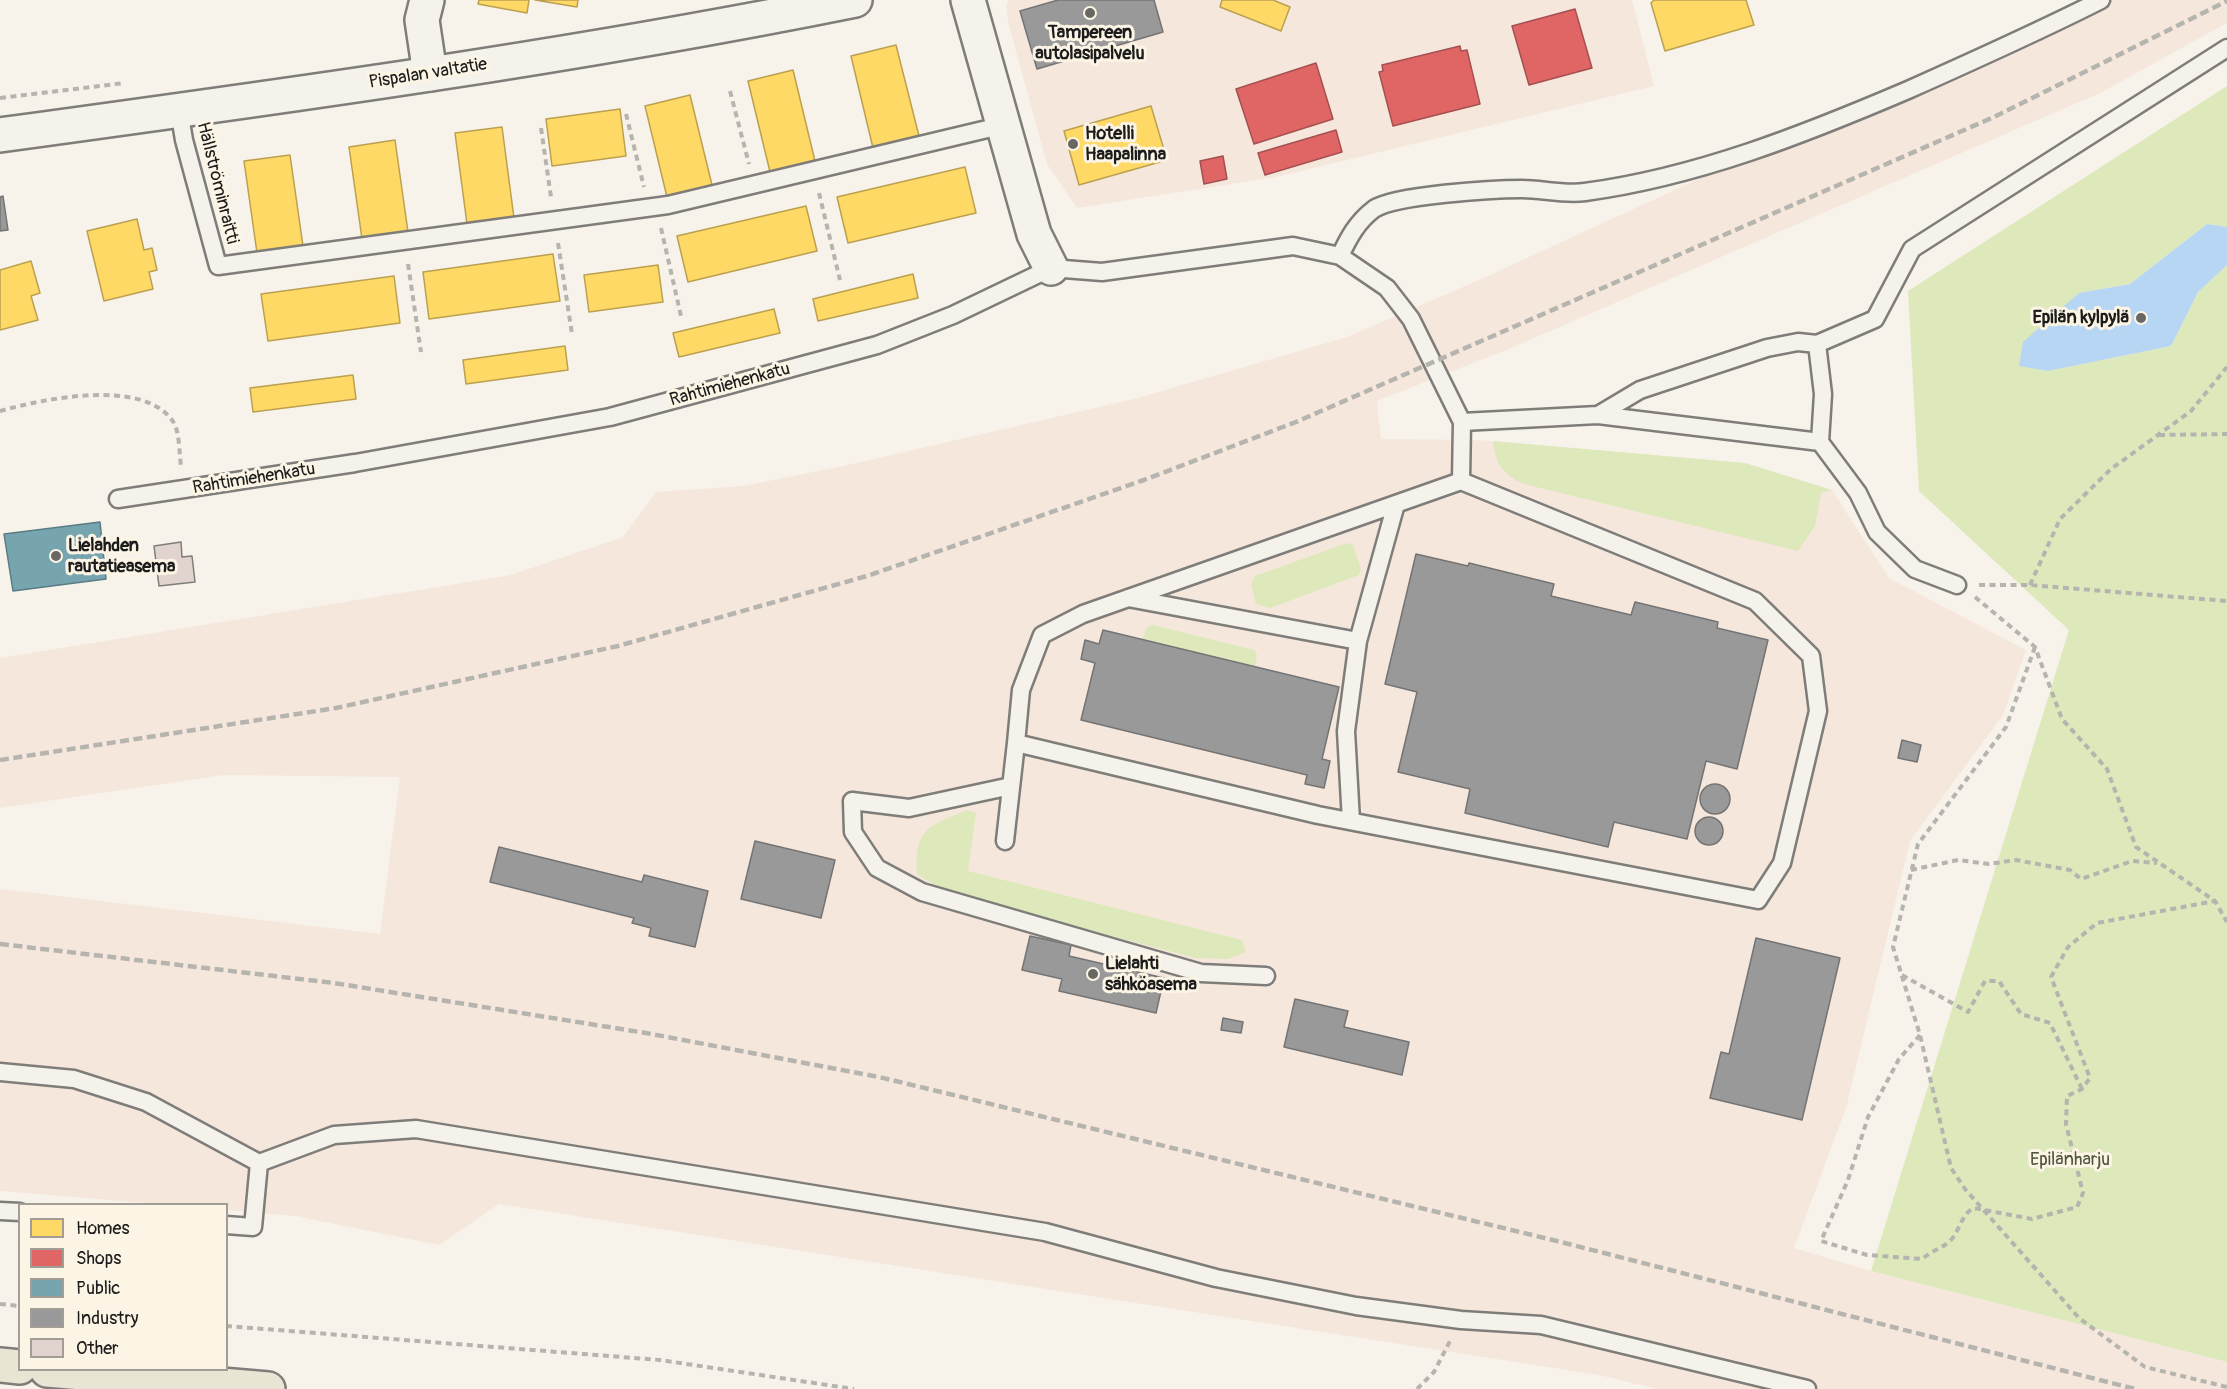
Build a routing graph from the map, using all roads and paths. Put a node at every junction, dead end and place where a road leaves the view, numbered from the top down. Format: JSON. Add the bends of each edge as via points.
{"nodes":[{"id":1,"x":427,"y":0,"type":"edge"},
{"id":2,"x":855,"y":0,"type":"edge"},
{"id":3,"x":968,"y":0,"type":"edge"},
{"id":4,"x":2101,"y":0,"type":"edge"},
{"id":5,"x":2227,"y":48,"type":"edge"},
{"id":6,"x":430,"y":74,"type":"junction"},
{"id":7,"x":730,"y":92,"type":"dead end"},
{"id":8,"x":179,"y":110,"type":"junction"},
{"id":9,"x":626,"y":114,"type":"dead end"},
{"id":10,"x":1004,"y":124,"type":"junction"},
{"id":11,"x":541,"y":128,"type":"dead end"},
{"id":12,"x":0,"y":135,"type":"edge"},
{"id":13,"x":813,"y":171,"type":"junction"},
{"id":14,"x":754,"y":185,"type":"junction"},
{"id":15,"x":653,"y":207,"type":"junction"},
{"id":16,"x":555,"y":221,"type":"junction"},
{"id":17,"x":404,"y":241,"type":"junction"},
{"id":18,"x":1340,"y":256,"type":"junction"},
{"id":19,"x":1051,"y":268,"type":"junction"},
{"id":20,"x":840,"y":280,"type":"dead end"},
{"id":21,"x":681,"y":316,"type":"dead end"},
{"id":22,"x":572,"y":334,"type":"dead end"},
{"id":23,"x":1817,"y":344,"type":"junction"},
{"id":24,"x":421,"y":352,"type":"dead end"},
{"id":25,"x":2227,"y":367,"type":"edge"},
{"id":26,"x":0,"y":411,"type":"edge"},
{"id":27,"x":1598,"y":415,"type":"junction"},
{"id":28,"x":1462,"y":422,"type":"junction"},
{"id":29,"x":2227,"y":434,"type":"edge"},
{"id":30,"x":2158,"y":435,"type":"junction"},
{"id":31,"x":1820,"y":442,"type":"junction"},
{"id":32,"x":1461,"y":481,"type":"junction"},
{"id":33,"x":185,"y":489,"type":"junction"},
{"id":34,"x":118,"y":499,"type":"dead end"},
{"id":35,"x":1396,"y":504,"type":"junction"},
{"id":36,"x":1957,"y":585,"type":"junction"},
{"id":37,"x":2030,"y":585,"type":"junction"},
{"id":38,"x":1127,"y":598,"type":"junction"},
{"id":39,"x":2227,"y":601,"type":"edge"},
{"id":40,"x":1358,"y":641,"type":"junction"},
{"id":41,"x":2035,"y":647,"type":"junction"},
{"id":42,"x":1016,"y":743,"type":"junction"},
{"id":43,"x":1011,"y":786,"type":"junction"},
{"id":44,"x":1351,"y":821,"type":"junction"},
{"id":45,"x":1005,"y":842,"type":"dead end"},
{"id":46,"x":2159,"y":863,"type":"junction"},
{"id":47,"x":1911,"y":870,"type":"junction"},
{"id":48,"x":2215,"y":901,"type":"junction"},
{"id":49,"x":2227,"y":922,"type":"edge"},
{"id":50,"x":1902,"y":975,"type":"junction"},
{"id":51,"x":1266,"y":976,"type":"dead end"},
{"id":52,"x":1920,"y":1035,"type":"junction"},
{"id":53,"x":0,"y":1072,"type":"edge"},
{"id":54,"x":2082,"y":1089,"type":"junction"},
{"id":55,"x":259,"y":1163,"type":"junction"},
{"id":56,"x":1982,"y":1208,"type":"junction"},
{"id":57,"x":0,"y":1211,"type":"edge"},
{"id":58,"x":18,"y":1212,"type":"edge"},
{"id":59,"x":228,"y":1225,"type":"edge"},
{"id":60,"x":0,"y":1304,"type":"edge"},
{"id":61,"x":18,"y":1306,"type":"edge"},
{"id":62,"x":1461,"y":1320,"type":"junction"},
{"id":63,"x":228,"y":1326,"type":"edge"},
{"id":64,"x":0,"y":1365,"type":"edge"},
{"id":65,"x":18,"y":1367,"type":"edge"},
{"id":66,"x":59,"y":1371,"type":"edge"},
{"id":67,"x":2227,"y":1387,"type":"edge"},
{"id":68,"x":268,"y":1389,"type":"edge"},
{"id":69,"x":855,"y":1389,"type":"edge"},
{"id":70,"x":1417,"y":1389,"type":"edge"},
{"id":71,"x":1807,"y":1389,"type":"edge"}],
"edges":[{"from":1,"to":6,"type":"main road","via":[[422,20]]},
{"from":2,"to":6,"type":"main road","name":"Pispalan valtatie"},
{"from":3,"to":10,"type":"main road"},
{"from":4,"to":18,"type":"lane","via":[[2027,38],[1810,132],[1718,161],[1583,193],[1521,189],[1406,199],[1376,208],[1354,227]]},
{"from":5,"to":23,"type":"lane","via":[[1912,249],[1875,319]]},
{"from":6,"to":8,"type":"main road","name":"Pispalan valtatie"},
{"from":7,"to":14,"type":"path"},
{"from":8,"to":12,"type":"main road","name":"Pispalan valtatie"},
{"from":8,"to":17,"type":"lane","name":"Hällströminraitti","via":[[218,266]]},
{"from":9,"to":15,"type":"path"},
{"from":10,"to":13,"type":"lane"},
{"from":10,"to":19,"type":"main road","via":[[1034,234]]},
{"from":11,"to":16,"type":"path"},
{"from":13,"to":14,"type":"lane"},
{"from":13,"to":20,"type":"path"},
{"from":14,"to":15,"type":"lane"},
{"from":15,"to":16,"type":"lane"},
{"from":15,"to":21,"type":"path"},
{"from":16,"to":17,"type":"lane"},
{"from":16,"to":22,"type":"path"},
{"from":17,"to":24,"type":"path"},
{"from":18,"to":19,"type":"lane","via":[[1293,246],[1102,272]]},
{"from":18,"to":28,"type":"lane","via":[[1387,288],[1411,319]]},
{"from":19,"to":33,"type":"lane","name":"Rahtimiehenkatu","via":[[953,315],[877,345],[610,417]]},
{"from":23,"to":27,"type":"lane","via":[[1798,342],[1767,348],[1640,390]]},
{"from":23,"to":31,"type":"lane","via":[[1823,394]]},
{"from":25,"to":30,"type":"path","via":[[2191,411]]},
{"from":26,"to":33,"type":"path","via":[[37,401],[88,397],[123,396],[154,405],[174,421]]},
{"from":27,"to":28,"type":"lane"},
{"from":27,"to":31,"type":"lane"},
{"from":28,"to":32,"type":"lane"},
{"from":29,"to":30,"type":"path"},
{"from":30,"to":37,"type":"path","via":[[2111,469],[2060,519]]},
{"from":31,"to":36,"type":"lane","via":[[1857,493],[1877,532],[1915,569]]},
{"from":32,"to":35,"type":"lane"},
{"from":32,"to":44,"type":"lane","via":[[1755,601],[1811,656],[1818,711],[1782,863],[1758,900]]},
{"from":33,"to":34,"type":"lane","name":"Rahtimiehenkatu"},
{"from":35,"to":38,"type":"lane"},
{"from":35,"to":40,"type":"lane"},
{"from":36,"to":37,"type":"path"},
{"from":36,"to":41,"type":"path","via":[[1987,605]]},
{"from":37,"to":39,"type":"path"},
{"from":38,"to":40,"type":"lane"},
{"from":38,"to":42,"type":"lane","via":[[1042,635],[1021,690]]},
{"from":40,"to":44,"type":"lane","via":[[1346,731]]},
{"from":41,"to":46,"type":"path","via":[[2062,719],[2108,769],[2136,847]]},
{"from":41,"to":47,"type":"path","via":[[2006,727],[1918,844]]},
{"from":42,"to":43,"type":"lane"},
{"from":42,"to":44,"type":"lane"},
{"from":43,"to":45,"type":"lane"},
{"from":43,"to":51,"type":"lane","via":[[909,808],[852,801],[853,832],[877,868],[922,892],[1201,973]]},
{"from":46,"to":47,"type":"path","via":[[2132,861],[2081,879],[2070,870],[2016,860],[1989,864],[1958,860]]},
{"from":46,"to":48,"type":"path"},
{"from":47,"to":50,"type":"path","via":[[1893,946]]},
{"from":48,"to":49,"type":"path"},
{"from":48,"to":54,"type":"path","via":[[2097,923],[2068,947],[2051,977],[2090,1078]]},
{"from":50,"to":52,"type":"path"},
{"from":50,"to":54,"type":"path","via":[[1968,1012],[1985,981],[1999,981],[2021,1014],[2050,1023]]},
{"from":52,"to":56,"type":"path","via":[[1952,1168]]},
{"from":52,"to":56,"type":"path","via":[[1899,1059],[1868,1117],[1848,1180],[1821,1241],[1867,1255],[1922,1259],[1950,1241],[1968,1211]]},
{"from":53,"to":55,"type":"lane","via":[[74,1079],[146,1102]]},
{"from":54,"to":56,"type":"path","via":[[2067,1096],[2066,1124],[2083,1193],[2077,1207],[2032,1219]]},
{"from":55,"to":59,"type":"lane","via":[[253,1227]]},
{"from":55,"to":62,"type":"lane","via":[[334,1135],[416,1129],[1045,1232],[1216,1278],[1356,1306]]},
{"from":56,"to":67,"type":"path","via":[[2079,1318],[2145,1367]]},
{"from":57,"to":58,"type":"lane"},
{"from":60,"to":61,"type":"path"},
{"from":62,"to":70,"type":"path","via":[[1434,1372]]},
{"from":62,"to":71,"type":"lane","via":[[1541,1325]]},
{"from":63,"to":69,"type":"path","via":[[660,1360]]},
{"from":64,"to":65,"type":"highway"},
{"from":66,"to":68,"type":"highway"}]}
